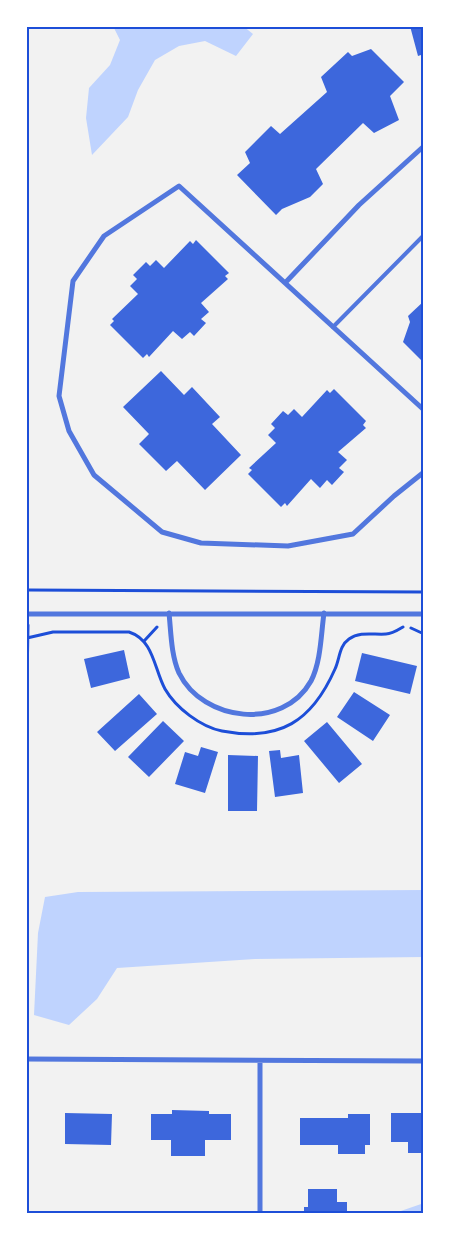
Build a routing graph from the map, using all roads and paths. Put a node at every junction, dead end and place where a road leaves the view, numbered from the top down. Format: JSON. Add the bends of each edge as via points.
{"nodes":[{"id":1,"x":424,"y":146,"type":"edge"},
{"id":2,"x":424,"y":235,"type":"edge"},
{"id":3,"x":285,"y":283,"type":"junction"},
{"id":4,"x":333,"y":327,"type":"junction"},
{"id":5,"x":424,"y":410,"type":"edge"},
{"id":6,"x":424,"y":472,"type":"edge"},
{"id":7,"x":29,"y":590,"type":"dead end"},
{"id":8,"x":424,"y":592,"type":"edge"},
{"id":9,"x":169,"y":613,"type":"junction"},
{"id":10,"x":324,"y":613,"type":"junction"},
{"id":11,"x":27,"y":614,"type":"edge"},
{"id":12,"x":424,"y":614,"type":"edge"},
{"id":13,"x":424,"y":634,"type":"edge"},
{"id":14,"x":27,"y":638,"type":"edge"},
{"id":15,"x":26,"y":739,"type":"edge"},
{"id":16,"x":26,"y":1059,"type":"edge"},
{"id":17,"x":260,"y":1061,"type":"junction"},
{"id":18,"x":424,"y":1061,"type":"edge"},
{"id":19,"x":260,"y":1213,"type":"edge"}],
"edges":[{"from":1,"to":3,"type":"street","via":[[359,205]]},
{"from":2,"to":4,"type":"lane"},
{"from":3,"to":4,"type":"street"},
{"from":3,"to":6,"type":"street","via":[[179,186],[104,236],[73,281],[59,396],[69,431],[94,475],[162,532],[201,543],[288,546],[353,534]]},
{"from":4,"to":5,"type":"street"},
{"from":7,"to":8,"type":"path"},
{"from":9,"to":10,"type":"street"},
{"from":9,"to":10,"type":"street","via":[[174,656],[189,689],[204,702],[226,712],[244,715],[286,706],[302,694],[312,680]]},
{"from":9,"to":11,"type":"street"},
{"from":10,"to":12,"type":"street"},
{"from":11,"to":14,"type":"path"},
{"from":13,"to":14,"type":"path","via":[[407,626],[388,634],[364,633],[350,638],[342,647],[327,688],[309,713],[272,733],[239,734],[216,730],[186,713],[166,691],[153,663],[151,650],[138,635],[129,632],[53,632]]},
{"from":14,"to":15,"type":"path"},
{"from":16,"to":17,"type":"street"},
{"from":17,"to":18,"type":"street"},
{"from":17,"to":19,"type":"street"}]}
